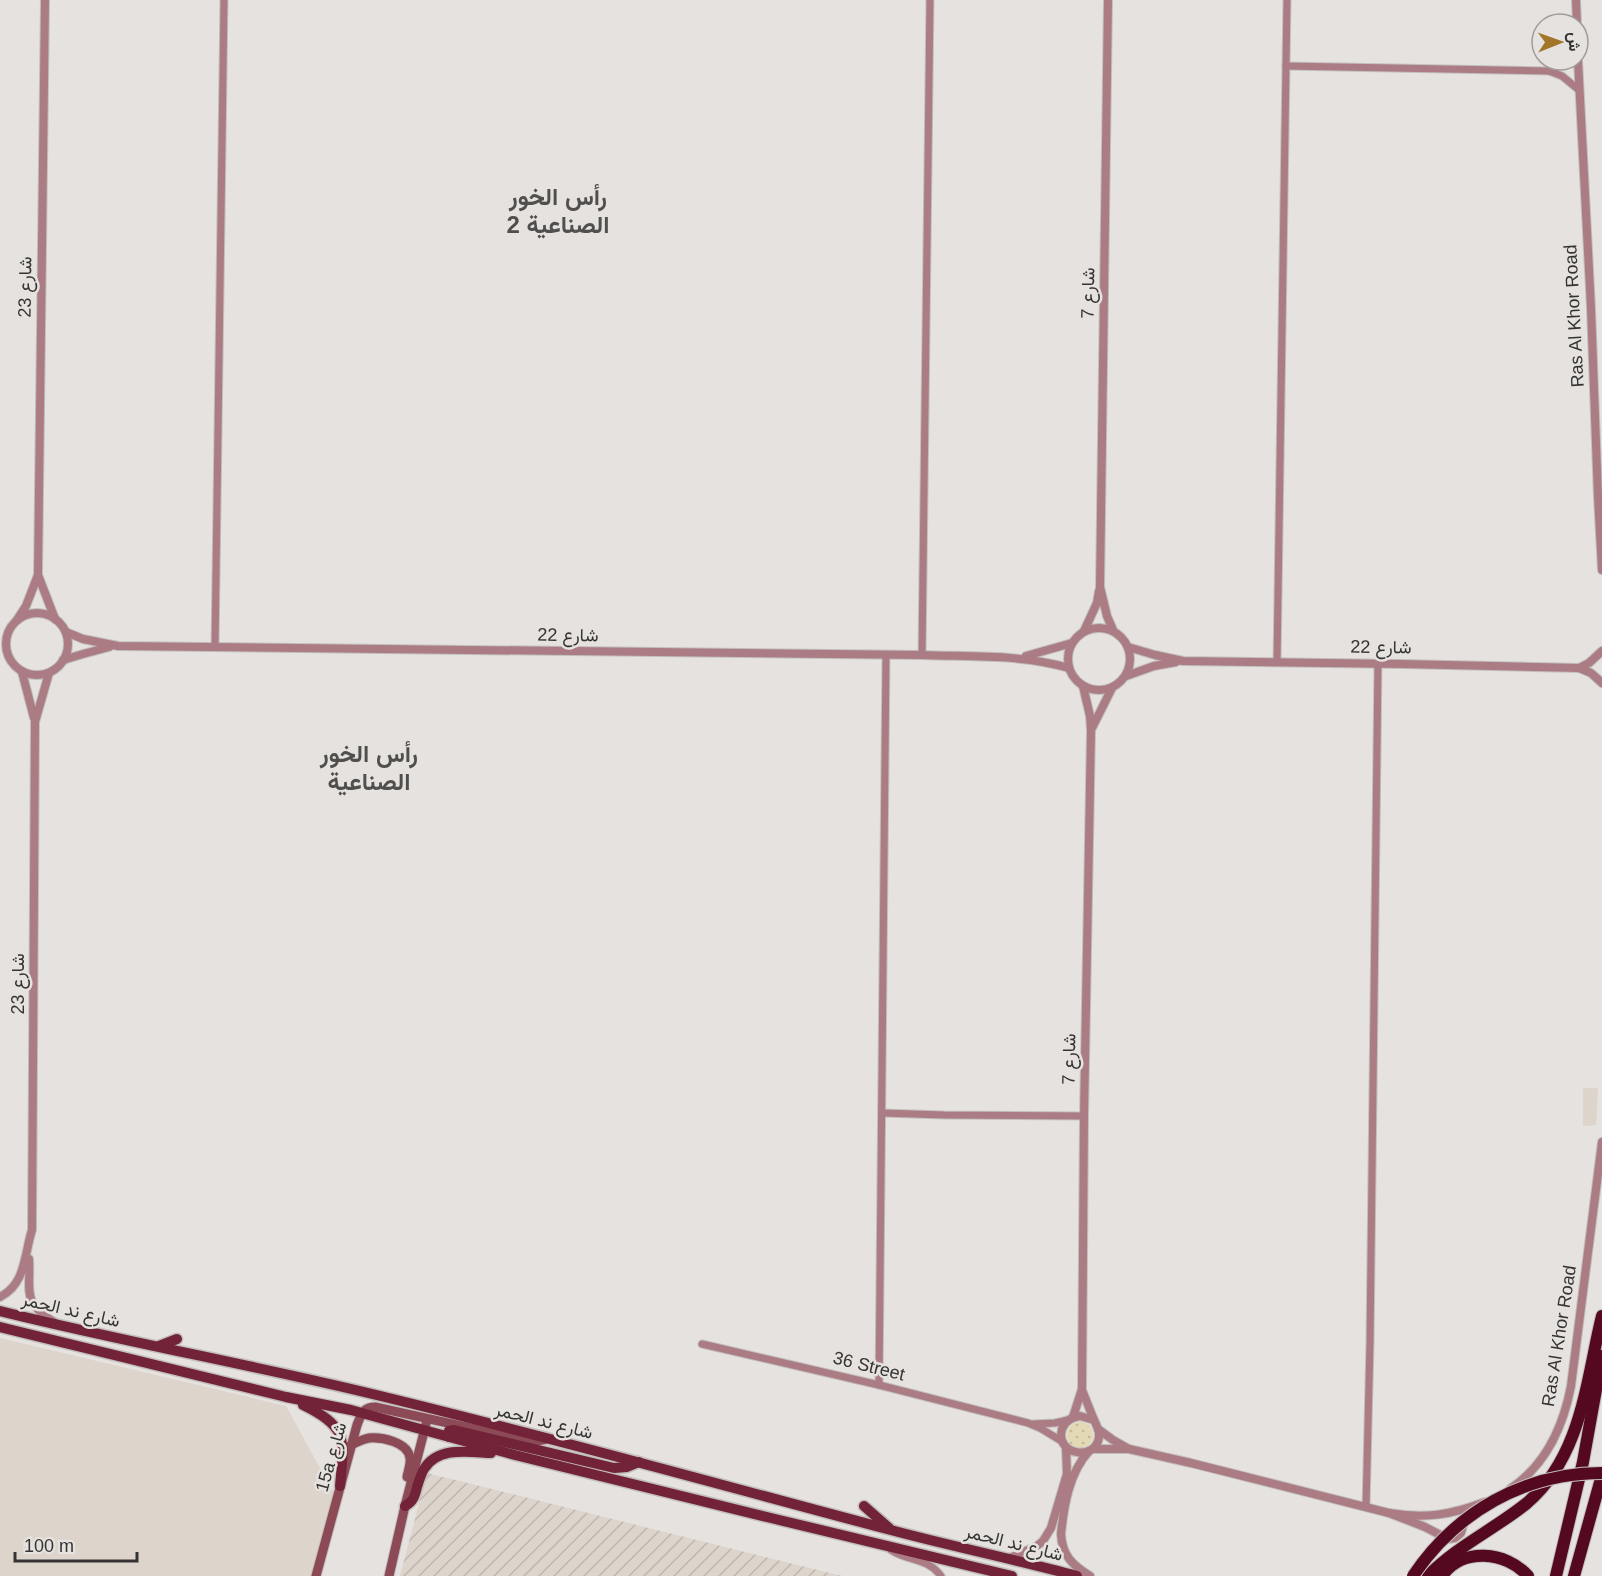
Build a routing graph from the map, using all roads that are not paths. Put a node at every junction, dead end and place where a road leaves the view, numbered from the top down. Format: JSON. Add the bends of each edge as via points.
{"nodes":[{"id":1,"x":45,"y":0,"type":"edge"},
{"id":2,"x":224,"y":0,"type":"edge"},
{"id":3,"x":930,"y":0,"type":"edge"},
{"id":4,"x":1108,"y":0,"type":"edge"},
{"id":5,"x":1287,"y":0,"type":"edge"},
{"id":6,"x":1286,"y":66,"type":"junction"},
{"id":7,"x":1530,"y":71,"type":"edge"},
{"id":8,"x":1552,"y":72,"type":"edge"},
{"id":9,"x":1578,"y":72,"type":"edge"},
{"id":10,"x":1579,"y":90,"type":"junction"},
{"id":11,"x":1602,"y":567,"type":"edge"},
{"id":12,"x":38,"y":575,"type":"junction"},
{"id":13,"x":1100,"y":587,"type":"junction"},
{"id":14,"x":55,"y":619,"type":"junction"},
{"id":15,"x":14,"y":624,"type":"junction"},
{"id":16,"x":1113,"y":630,"type":"junction"},
{"id":17,"x":1084,"y":631,"type":"junction"},
{"id":18,"x":0,"y":632,"type":"edge"},
{"id":19,"x":66,"y":632,"type":"junction"},
{"id":20,"x":1072,"y":643,"type":"junction"},
{"id":21,"x":118,"y":646,"type":"junction"},
{"id":22,"x":215,"y":647,"type":"junction"},
{"id":23,"x":1128,"y":647,"type":"junction"},
{"id":24,"x":1602,"y":651,"type":"edge"},
{"id":25,"x":4,"y":654,"type":"edge"},
{"id":26,"x":886,"y":655,"type":"junction"},
{"id":27,"x":922,"y":655,"type":"junction"},
{"id":28,"x":1017,"y":658,"type":"junction"},
{"id":29,"x":63,"y":660,"type":"junction"},
{"id":30,"x":1183,"y":661,"type":"junction"},
{"id":31,"x":1277,"y":662,"type":"junction"},
{"id":32,"x":1378,"y":663,"type":"junction"},
{"id":33,"x":1069,"y":668,"type":"junction"},
{"id":34,"x":1579,"y":668,"type":"junction"},
{"id":35,"x":22,"y":672,"type":"junction"},
{"id":36,"x":49,"y":673,"type":"junction"},
{"id":37,"x":1126,"y":676,"type":"junction"},
{"id":38,"x":1602,"y":683,"type":"edge"},
{"id":39,"x":1083,"y":686,"type":"junction"},
{"id":40,"x":1112,"y":688,"type":"junction"},
{"id":41,"x":35,"y":722,"type":"junction"},
{"id":42,"x":1091,"y":731,"type":"junction"},
{"id":43,"x":882,"y":1113,"type":"junction"},
{"id":44,"x":1084,"y":1116,"type":"junction"},
{"id":45,"x":1602,"y":1142,"type":"edge"},
{"id":46,"x":27,"y":1247,"type":"junction"},
{"id":47,"x":0,"y":1297,"type":"edge"},
{"id":48,"x":0,"y":1311,"type":"edge"},
{"id":49,"x":1602,"y":1316,"type":"edge"},
{"id":50,"x":86,"y":1320,"type":"dead end"},
{"id":51,"x":59,"y":1325,"type":"junction"},
{"id":52,"x":0,"y":1327,"type":"edge"},
{"id":53,"x":72,"y":1328,"type":"junction"},
{"id":54,"x":177,"y":1339,"type":"dead end"},
{"id":55,"x":702,"y":1344,"type":"dead end"},
{"id":56,"x":159,"y":1346,"type":"junction"},
{"id":57,"x":1602,"y":1356,"type":"edge"},
{"id":58,"x":226,"y":1382,"type":"junction"},
{"id":59,"x":879,"y":1385,"type":"junction"},
{"id":60,"x":1082,"y":1389,"type":"junction"},
{"id":61,"x":364,"y":1392,"type":"junction"},
{"id":62,"x":286,"y":1397,"type":"junction"},
{"id":63,"x":421,"y":1406,"type":"junction"},
{"id":64,"x":362,"y":1413,"type":"junction"},
{"id":65,"x":426,"y":1418,"type":"junction"},
{"id":66,"x":1071,"y":1418,"type":"junction"},
{"id":67,"x":1094,"y":1420,"type":"junction"},
{"id":68,"x":1028,"y":1423,"type":"junction"},
{"id":69,"x":1098,"y":1429,"type":"junction"},
{"id":70,"x":426,"y":1430,"type":"junction"},
{"id":71,"x":449,"y":1437,"type":"junction"},
{"id":72,"x":548,"y":1439,"type":"junction"},
{"id":73,"x":1064,"y":1444,"type":"junction"},
{"id":74,"x":351,"y":1446,"type":"junction"},
{"id":75,"x":1130,"y":1449,"type":"junction"},
{"id":76,"x":1091,"y":1450,"type":"junction"},
{"id":77,"x":515,"y":1455,"type":"junction"},
{"id":78,"x":640,"y":1462,"type":"junction"},
{"id":79,"x":1602,"y":1474,"type":"edge"},
{"id":80,"x":339,"y":1486,"type":"junction"},
{"id":81,"x":405,"y":1506,"type":"junction"},
{"id":82,"x":864,"y":1506,"type":"dead end"},
{"id":83,"x":1366,"y":1507,"type":"junction"},
{"id":84,"x":1389,"y":1513,"type":"junction"},
{"id":85,"x":1452,"y":1513,"type":"junction"},
{"id":86,"x":891,"y":1530,"type":"junction"},
{"id":87,"x":887,"y":1546,"type":"junction"},
{"id":88,"x":1011,"y":1558,"type":"junction"},
{"id":89,"x":316,"y":1576,"type":"edge"},
{"id":90,"x":390,"y":1576,"type":"edge"},
{"id":91,"x":941,"y":1576,"type":"edge"},
{"id":92,"x":1012,"y":1576,"type":"edge"},
{"id":93,"x":1077,"y":1576,"type":"edge"},
{"id":94,"x":1090,"y":1576,"type":"edge"},
{"id":95,"x":1413,"y":1576,"type":"edge"},
{"id":96,"x":1428,"y":1576,"type":"edge"},
{"id":97,"x":1442,"y":1576,"type":"edge"},
{"id":98,"x":1528,"y":1576,"type":"edge"},
{"id":99,"x":1556,"y":1576,"type":"edge"},
{"id":100,"x":1574,"y":1576,"type":"edge"}],
"edges":[{"from":1,"to":12,"type":"street","name":"شارع 23"},
{"from":2,"to":22,"type":"street"},
{"from":3,"to":27,"type":"street"},
{"from":4,"to":13,"type":"street","name":"شارع 7"},
{"from":5,"to":6,"type":"street"},
{"from":6,"to":7,"type":"street"},
{"from":6,"to":31,"type":"street"},
{"from":8,"to":10,"type":"street"},
{"from":9,"to":10,"type":"street","name":"Ras Al Khor Road"},
{"from":10,"to":11,"type":"street","name":"Ras Al Khor Road"},
{"from":12,"to":14,"type":"street","name":"شارع 23"},
{"from":12,"to":15,"type":"street","name":"شارع 23"},
{"from":13,"to":16,"type":"street","name":"شارع 7"},
{"from":13,"to":17,"type":"street","name":"شارع 7"},
{"from":14,"to":15,"type":"street","via":[[43,613],[29,614]]},
{"from":14,"to":19,"type":"street"},
{"from":15,"to":18,"type":"street"},
{"from":15,"to":25,"type":"street"},
{"from":16,"to":17,"type":"street","via":[[1103,627]]},
{"from":16,"to":23,"type":"street"},
{"from":17,"to":20,"type":"street"},
{"from":19,"to":21,"type":"street","name":"شارع 22"},
{"from":19,"to":29,"type":"street","via":[[68,642]]},
{"from":20,"to":28,"type":"street","name":"شارع 22"},
{"from":20,"to":33,"type":"street"},
{"from":21,"to":22,"type":"street","name":"شارع 22"},
{"from":21,"to":29,"type":"street","name":"شارع 22"},
{"from":22,"to":26,"type":"street","name":"شارع 22"},
{"from":23,"to":30,"type":"street","name":"شارع 22"},
{"from":23,"to":37,"type":"street","via":[[1131,656]]},
{"from":24,"to":34,"type":"street"},
{"from":25,"to":35,"type":"street"},
{"from":26,"to":27,"type":"street","name":"شارع 22"},
{"from":26,"to":43,"type":"street"},
{"from":27,"to":28,"type":"street","name":"شارع 22"},
{"from":28,"to":33,"type":"street","name":"شارع 22"},
{"from":29,"to":36,"type":"street"},
{"from":30,"to":31,"type":"street","name":"شارع 22"},
{"from":30,"to":37,"type":"street","name":"شارع 22"},
{"from":31,"to":32,"type":"street","name":"شارع 22"},
{"from":32,"to":34,"type":"street","name":"شارع 22"},
{"from":32,"to":83,"type":"street"},
{"from":33,"to":39,"type":"street"},
{"from":34,"to":38,"type":"street"},
{"from":35,"to":36,"type":"street"},
{"from":35,"to":41,"type":"street","name":"شارع 23"},
{"from":36,"to":41,"type":"street","name":"شارع 23"},
{"from":37,"to":40,"type":"street"},
{"from":39,"to":40,"type":"street","via":[[1092,690]]},
{"from":39,"to":42,"type":"street"},
{"from":40,"to":42,"type":"street"},
{"from":41,"to":46,"type":"street","name":"شارع 23","via":[[32,1230]]},
{"from":42,"to":44,"type":"street","name":"شارع 7"},
{"from":43,"to":44,"type":"street"},
{"from":43,"to":59,"type":"street"},
{"from":44,"to":60,"type":"street","name":"شارع 7"},
{"from":45,"to":85,"type":"street","name":"Ras Al Khor Road","via":[[1571,1386],[1562,1423],[1530,1474],[1496,1497]]},
{"from":46,"to":47,"type":"street","name":"شارع 23","via":[[19,1280]]},
{"from":46,"to":51,"type":"street","name":"شارع 23","via":[[30,1299],[40,1313]]},
{"from":48,"to":51,"type":"main road","name":"شارع ند الحمر"},
{"from":49,"to":96,"type":"highway","via":[[1576,1428],[1556,1469],[1528,1502],[1454,1552]]},
{"from":50,"to":53,"type":"main road"},
{"from":51,"to":53,"type":"main road","name":"شارع ند الحمر"},
{"from":52,"to":58,"type":"main road","name":"شارع ند الحمر"},
{"from":53,"to":56,"type":"main road","name":"شارع ند الحمر"},
{"from":54,"to":56,"type":"main road"},
{"from":55,"to":59,"type":"street","name":"36 Street"},
{"from":56,"to":61,"type":"main road","name":"شارع ند الحمر"},
{"from":57,"to":99,"type":"highway","via":[[1583,1462]]},
{"from":58,"to":61,"type":"main road","via":[[245,1381],[359,1408],[367,1404]]},
{"from":58,"to":62,"type":"main road","name":"شارع ند الحمر"},
{"from":59,"to":68,"type":"street","name":"36 Street"},
{"from":60,"to":66,"type":"street","name":"شارع 7"},
{"from":60,"to":67,"type":"street","name":"شارع 7"},
{"from":61,"to":63,"type":"main road","name":"شارع ند الحمر"},
{"from":62,"to":64,"type":"main road","name":"شارع ند الحمر"},
{"from":62,"to":80,"type":"main road","via":[[323,1415],[337,1429],[343,1447]]},
{"from":63,"to":65,"type":"main road"},
{"from":63,"to":72,"type":"main road","name":"شارع ند الحمر"},
{"from":64,"to":65,"type":"main road","name":"15a شارع","via":[[375,1407]]},
{"from":64,"to":70,"type":"main road","name":"شارع ند الحمر"},
{"from":64,"to":74,"type":"main road","name":"15a شارع"},
{"from":65,"to":70,"type":"main road"},
{"from":65,"to":72,"type":"main road","name":"15a شارع","via":[[525,1440]]},
{"from":66,"to":67,"type":"street"},
{"from":66,"to":68,"type":"street","name":"36 Street"},
{"from":66,"to":73,"type":"street","via":[[1062,1430]]},
{"from":67,"to":69,"type":"street"},
{"from":68,"to":73,"type":"street","name":"36 Street"},
{"from":69,"to":75,"type":"street"},
{"from":69,"to":76,"type":"street","via":[[1097,1443]]},
{"from":70,"to":71,"type":"main road","name":"شارع ند الحمر"},
{"from":70,"to":81,"type":"main road"},
{"from":71,"to":77,"type":"main road","name":"شارع ند الحمر"},
{"from":71,"to":78,"type":"main road","via":[[449,1431],[454,1430],[614,1468]]},
{"from":72,"to":78,"type":"main road","name":"شارع ند الحمر"},
{"from":73,"to":76,"type":"street","via":[[1076,1453]]},
{"from":73,"to":88,"type":"street","via":[[1067,1474],[1048,1535],[1037,1546]]},
{"from":74,"to":80,"type":"main road","name":"15a شارع"},
{"from":74,"to":81,"type":"main road","via":[[377,1438],[406,1449],[410,1462]]},
{"from":75,"to":76,"type":"street"},
{"from":75,"to":83,"type":"street"},
{"from":76,"to":94,"type":"street","via":[[1073,1476],[1060,1534],[1069,1560]]},
{"from":77,"to":81,"type":"main road","via":[[464,1451],[440,1455],[425,1467],[414,1497]]},
{"from":77,"to":87,"type":"main road","name":"شارع ند الحمر"},
{"from":78,"to":86,"type":"main road","name":"شارع ند الحمر"},
{"from":79,"to":95,"type":"highway","bridge":true,"via":[[1547,1479],[1497,1498],[1448,1533]]},
{"from":79,"to":100,"type":"highway"},
{"from":80,"to":89,"type":"main road","name":"15a شارع"},
{"from":81,"to":90,"type":"main road"},
{"from":82,"to":86,"type":"main road"},
{"from":83,"to":84,"type":"street"},
{"from":84,"to":85,"type":"street","name":"Ras Al Khor Road","via":[[1418,1517]]},
{"from":84,"to":85,"type":"street","via":[[1452,1539],[1463,1526]]},
{"from":86,"to":88,"type":"main road","name":"شارع ند الحمر"},
{"from":87,"to":91,"type":"street","via":[[898,1554],[927,1563]]},
{"from":87,"to":92,"type":"main road","name":"شارع ند الحمر"},
{"from":88,"to":93,"type":"main road","name":"شارع ند الحمر"},
{"from":97,"to":98,"type":"highway","via":[[1458,1563],[1484,1555],[1508,1560]]}]}
